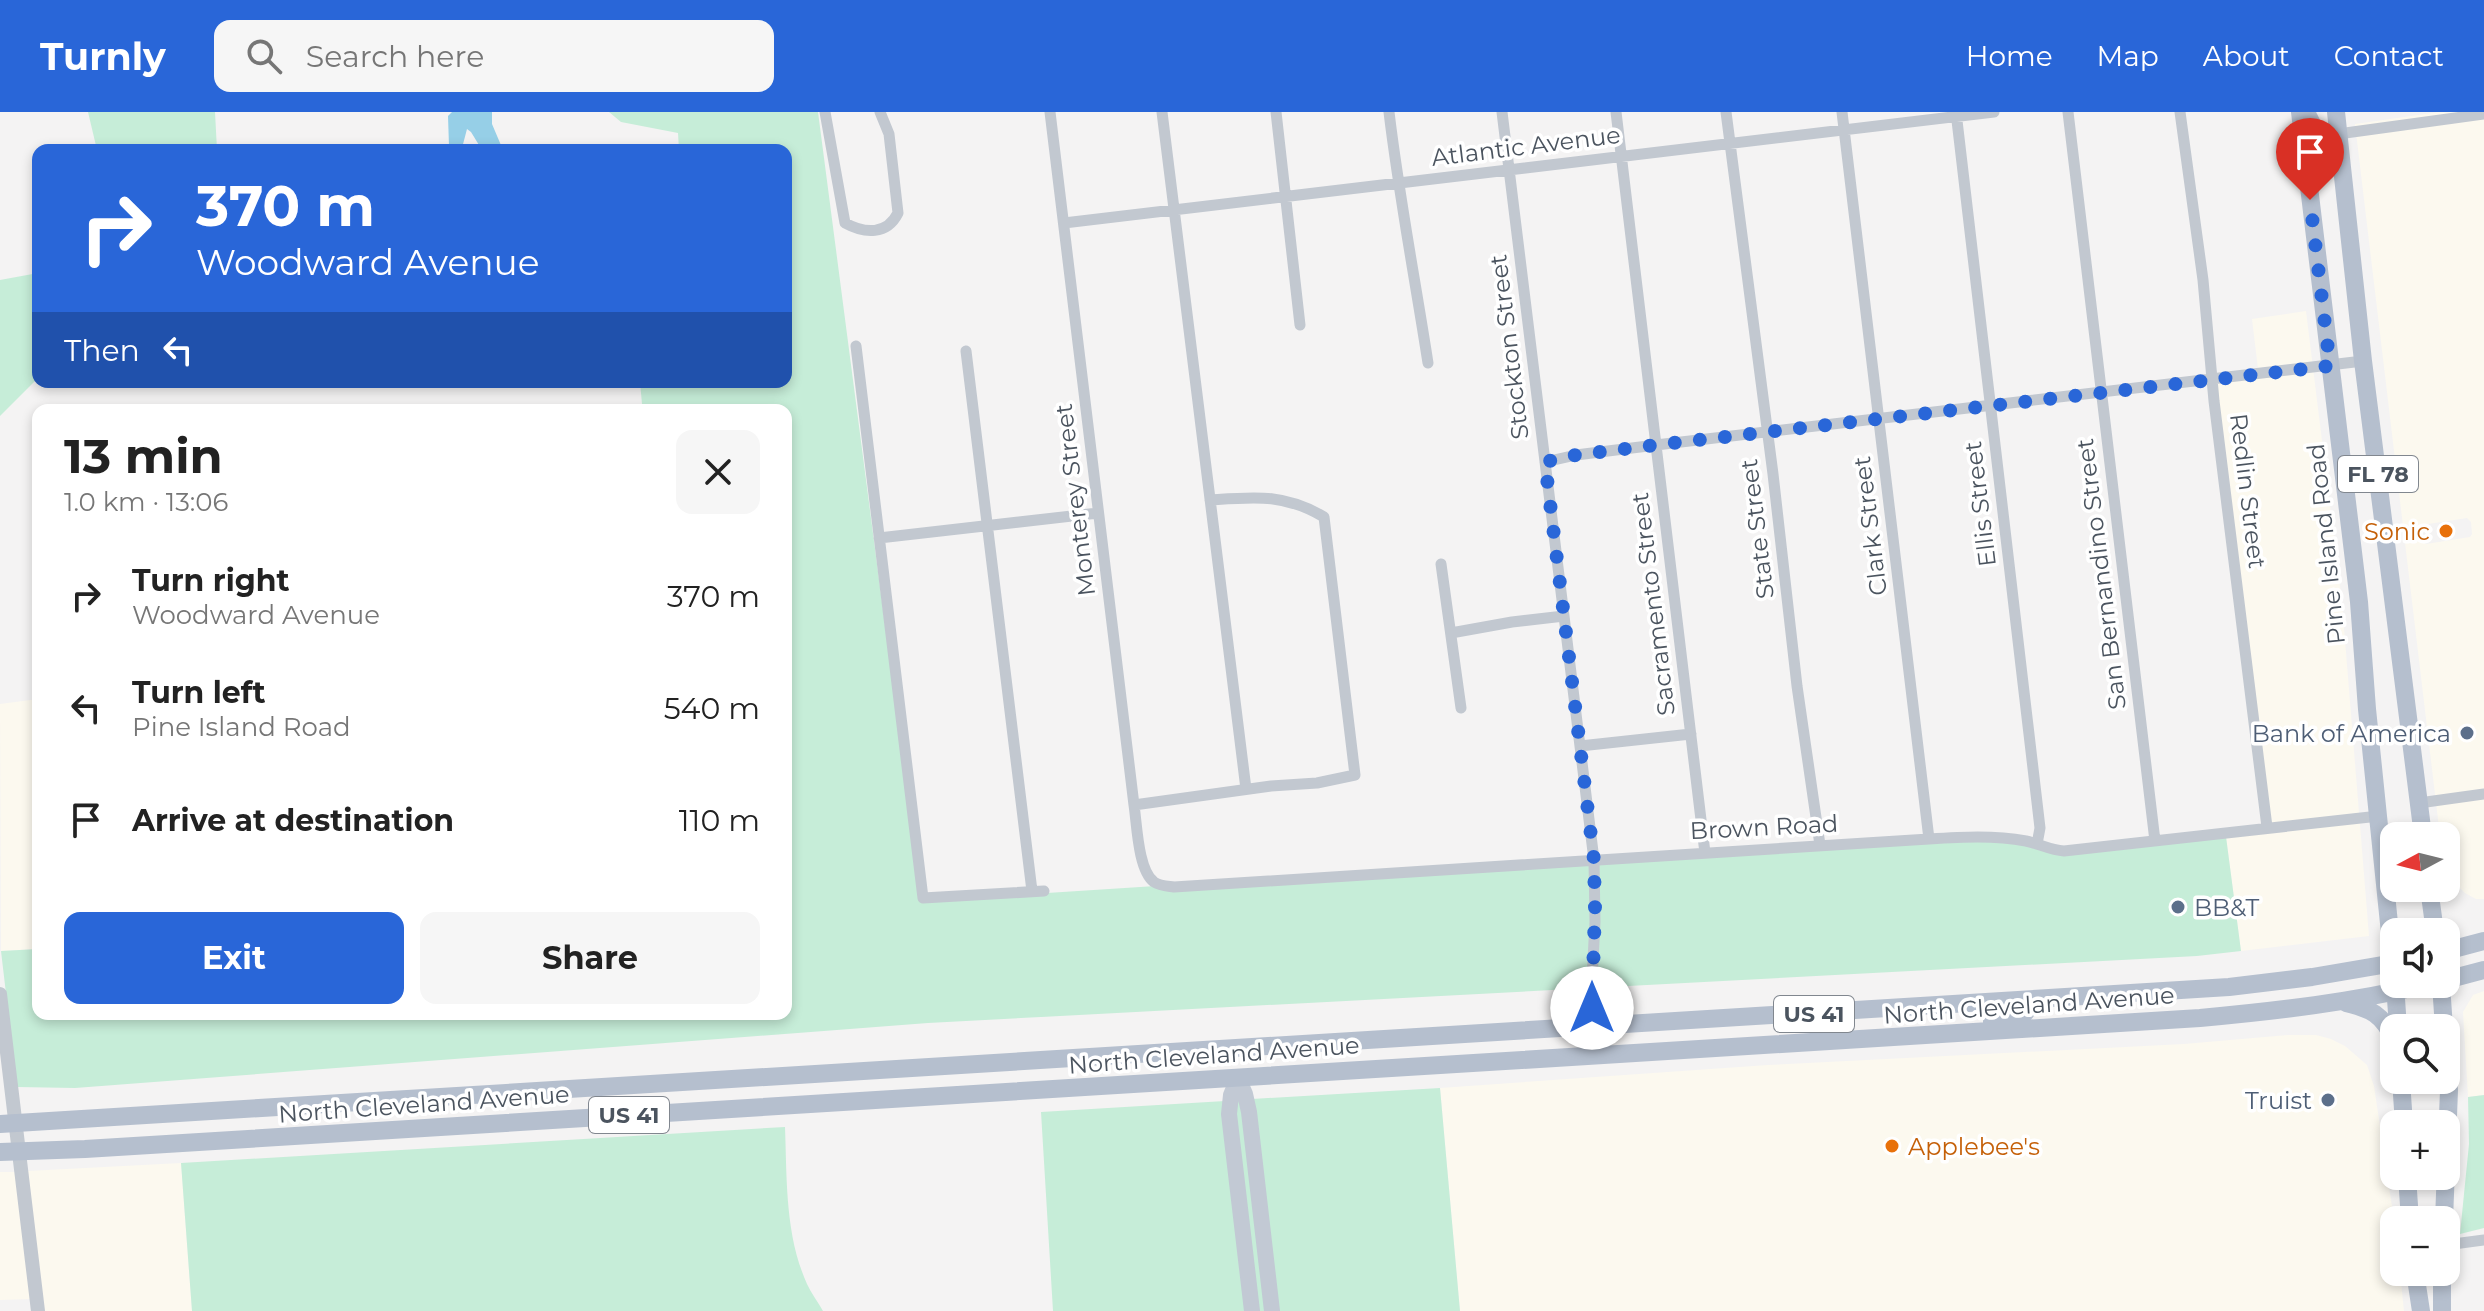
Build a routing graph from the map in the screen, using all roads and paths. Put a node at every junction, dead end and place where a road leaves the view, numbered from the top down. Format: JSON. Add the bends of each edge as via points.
{"nodes":[{"id":1,"x":825,"y":112,"type":"edge"},
{"id":2,"x":880,"y":112,"type":"edge"},
{"id":3,"x":1050,"y":112,"type":"edge"},
{"id":4,"x":1162,"y":112,"type":"edge"},
{"id":5,"x":1276,"y":112,"type":"edge"},
{"id":6,"x":1389,"y":112,"type":"edge"},
{"id":7,"x":1502,"y":112,"type":"edge"},
{"id":8,"x":1616,"y":112,"type":"edge"},
{"id":9,"x":1726,"y":112,"type":"edge"},
{"id":10,"x":1842,"y":112,"type":"edge"},
{"id":11,"x":1994,"y":112,"type":"edge"},
{"id":12,"x":2068,"y":112,"type":"edge"},
{"id":13,"x":2180,"y":112,"type":"edge"},
{"id":14,"x":2303,"y":112,"type":"edge"},
{"id":15,"x":2336,"y":112,"type":"edge"},
{"id":16,"x":1956,"y":114,"type":"edge"},
{"id":17,"x":2484,"y":114,"type":"edge"},
{"id":18,"x":1844,"y":130,"type":"junction"},
{"id":19,"x":2338,"y":134,"type":"junction"},
{"id":20,"x":1729,"y":143,"type":"junction"},
{"id":21,"x":1621,"y":157,"type":"junction"},
{"id":22,"x":1510,"y":170,"type":"junction"},
{"id":23,"x":1397,"y":183,"type":"junction"},
{"id":24,"x":1285,"y":196,"type":"junction"},
{"id":25,"x":1174,"y":210,"type":"junction"},
{"id":26,"x":1064,"y":223,"type":"junction"},
{"id":27,"x":1300,"y":325,"type":"dead end"},
{"id":28,"x":856,"y":346,"type":"dead end"},
{"id":29,"x":966,"y":351,"type":"dead end"},
{"id":30,"x":2363,"y":361,"type":"junction"},
{"id":31,"x":1428,"y":363,"type":"dead end"},
{"id":32,"x":2330,"y":366,"type":"junction"},
{"id":33,"x":2213,"y":379,"type":"junction"},
{"id":34,"x":2101,"y":393,"type":"junction"},
{"id":35,"x":1990,"y":405,"type":"junction"},
{"id":36,"x":1879,"y":419,"type":"junction"},
{"id":37,"x":1768,"y":432,"type":"junction"},
{"id":38,"x":1656,"y":445,"type":"junction"},
{"id":39,"x":1545,"y":462,"type":"junction"},
{"id":40,"x":1210,"y":500,"type":"junction"},
{"id":41,"x":1098,"y":513,"type":"junction"},
{"id":42,"x":988,"y":527,"type":"junction"},
{"id":43,"x":879,"y":538,"type":"junction"},
{"id":44,"x":1441,"y":564,"type":"dead end"},
{"id":45,"x":1564,"y":616,"type":"junction"},
{"id":46,"x":1451,"y":633,"type":"junction"},
{"id":47,"x":1461,"y":708,"type":"dead end"},
{"id":48,"x":1691,"y":734,"type":"junction"},
{"id":49,"x":1580,"y":746,"type":"junction"},
{"id":50,"x":1246,"y":789,"type":"junction"},
{"id":51,"x":2484,"y":794,"type":"edge"},
{"id":52,"x":2419,"y":803,"type":"junction"},
{"id":53,"x":1134,"y":805,"type":"junction"},
{"id":54,"x":2379,"y":816,"type":"junction"},
{"id":55,"x":2421,"y":822,"type":"edge"},
{"id":56,"x":2267,"y":827,"type":"junction"},
{"id":57,"x":1929,"y":839,"type":"junction"},
{"id":58,"x":2155,"y":841,"type":"junction"},
{"id":59,"x":2037,"y":844,"type":"junction"},
{"id":60,"x":1820,"y":845,"type":"junction"},
{"id":61,"x":1705,"y":853,"type":"junction"},
{"id":62,"x":1594,"y":860,"type":"junction"},
{"id":63,"x":1151,"y":880,"type":"joint"},
{"id":64,"x":2389,"y":918,"type":"edge"},
{"id":65,"x":2484,"y":941,"type":"edge"},
{"id":66,"x":2460,"y":947,"type":"edge"},
{"id":67,"x":2380,"y":966,"type":"edge"},
{"id":68,"x":2484,"y":970,"type":"edge"},
{"id":69,"x":2460,"y":976,"type":"edge"},
{"id":70,"x":2150,"y":992,"type":"junction"},
{"id":71,"x":2380,"y":992,"type":"edge"},
{"id":72,"x":0,"y":994,"type":"edge"},
{"id":73,"x":2034,"y":1000,"type":"junction"},
{"id":74,"x":2339,"y":1002,"type":"junction"},
{"id":75,"x":2380,"y":1018,"type":"edge"},
{"id":76,"x":1593,"y":1027,"type":"junction"},
{"id":77,"x":2031,"y":1029,"type":"junction"},
{"id":78,"x":1926,"y":1036,"type":"junction"},
{"id":79,"x":1358,"y":1042,"type":"junction"},
{"id":80,"x":1595,"y":1055,"type":"junction"},
{"id":81,"x":973,"y":1065,"type":"junction"},
{"id":82,"x":1238,"y":1078,"type":"junction"},
{"id":83,"x":2449,"y":1094,"type":"edge"},
{"id":84,"x":8,"y":1124,"type":"edge"},
{"id":85,"x":19,"y":1151,"type":"junction"},
{"id":86,"x":0,"y":1152,"type":"edge"},
{"id":87,"x":2445,"y":1206,"type":"edge"},
{"id":88,"x":2484,"y":1240,"type":"edge"},
{"id":89,"x":2460,"y":1243,"type":"edge"},
{"id":90,"x":2417,"y":1286,"type":"edge"},
{"id":91,"x":2442,"y":1286,"type":"edge"},
{"id":92,"x":38,"y":1311,"type":"edge"},
{"id":93,"x":1252,"y":1311,"type":"edge"},
{"id":94,"x":1272,"y":1311,"type":"edge"},
{"id":95,"x":2421,"y":1311,"type":"edge"},
{"id":96,"x":2442,"y":1311,"type":"edge"}],
"edges":[{"from":1,"to":2,"type":"street","via":[[845,223],[881,229],[893,224],[898,213],[889,134]]},
{"from":3,"to":26,"type":"street","name":"Monterey Street"},
{"from":4,"to":25,"type":"street"},
{"from":5,"to":24,"type":"street"},
{"from":6,"to":23,"type":"street"},
{"from":7,"to":22,"type":"street","name":"Stockton Street"},
{"from":8,"to":21,"type":"street","name":"Sacramento Street"},
{"from":9,"to":20,"type":"street","name":"State Street"},
{"from":10,"to":18,"type":"street","name":"Clark Street"},
{"from":11,"to":16,"type":"street","name":"Atlantic Avenue"},
{"from":12,"to":34,"type":"street","name":"San Bernandino Street"},
{"from":13,"to":33,"type":"street","name":"Redlin Street"},
{"from":14,"to":19,"type":"main road","via":[[2321,134]]},
{"from":14,"to":32,"type":"main road","name":"Pine Island Road","number":"FL 78"},
{"from":15,"to":19,"type":"main road","number":"FL 78"},
{"from":16,"to":18,"type":"street","name":"Atlantic Avenue"},
{"from":16,"to":35,"type":"street","name":"Ellis Street"},
{"from":17,"to":19,"type":"street"},
{"from":18,"to":20,"type":"street","name":"Atlantic Avenue"},
{"from":18,"to":36,"type":"street","name":"Clark Street"},
{"from":19,"to":30,"type":"main road","number":"FL 78"},
{"from":20,"to":21,"type":"street","name":"Atlantic Avenue"},
{"from":20,"to":37,"type":"street","name":"State Street"},
{"from":21,"to":22,"type":"street","name":"Atlantic Avenue"},
{"from":21,"to":38,"type":"street","name":"Sacramento Street"},
{"from":22,"to":23,"type":"street","name":"Atlantic Avenue"},
{"from":22,"to":39,"type":"street","name":"Stockton Street"},
{"from":23,"to":24,"type":"street","name":"Atlantic Avenue"},
{"from":23,"to":31,"type":"street"},
{"from":24,"to":25,"type":"street","name":"Atlantic Avenue"},
{"from":24,"to":27,"type":"street"},
{"from":25,"to":26,"type":"street","name":"Atlantic Avenue"},
{"from":25,"to":40,"type":"street"},
{"from":26,"to":41,"type":"street","name":"Monterey Street"},
{"from":28,"to":43,"type":"street"},
{"from":29,"to":42,"type":"street"},
{"from":30,"to":32,"type":"street"},
{"from":30,"to":52,"type":"main road","number":"FL 78"},
{"from":32,"to":33,"type":"street"},
{"from":32,"to":54,"type":"main road","name":"Pine Island Road","number":"FL 78"},
{"from":33,"to":34,"type":"street"},
{"from":33,"to":56,"type":"street","name":"Redlin Street"},
{"from":34,"to":35,"type":"street"},
{"from":34,"to":58,"type":"street","name":"San Bernandino Street"},
{"from":35,"to":36,"type":"street"},
{"from":35,"to":59,"type":"street","name":"Ellis Street","via":[[2040,828]]},
{"from":36,"to":37,"type":"street"},
{"from":36,"to":57,"type":"street","name":"Clark Street"},
{"from":37,"to":38,"type":"street"},
{"from":37,"to":60,"type":"street","name":"State Street"},
{"from":38,"to":39,"type":"street"},
{"from":38,"to":48,"type":"street","name":"Sacramento Street"},
{"from":39,"to":45,"type":"street","name":"Stockton Street"},
{"from":40,"to":50,"type":"street"},
{"from":40,"to":50,"type":"street","via":[[1266,496],[1324,517],[1355,775]]},
{"from":41,"to":42,"type":"street"},
{"from":41,"to":53,"type":"street","name":"Monterey Street"},
{"from":42,"to":43,"type":"street"},
{"from":42,"to":43,"type":"street","via":[[1038,891],[923,898]]},
{"from":44,"to":46,"type":"street"},
{"from":45,"to":46,"type":"street"},
{"from":45,"to":49,"type":"street","name":"Stockton Street"},
{"from":46,"to":47,"type":"street"},
{"from":48,"to":49,"type":"street"},
{"from":48,"to":61,"type":"street","name":"Sacramento Street"},
{"from":49,"to":62,"type":"street","name":"Stockton Street"},
{"from":50,"to":53,"type":"street"},
{"from":51,"to":52,"type":"street"},
{"from":52,"to":55,"type":"main road","number":"FL 78"},
{"from":53,"to":63,"type":"street","name":"Monterey Street","via":[[1143,865]]},
{"from":54,"to":56,"type":"street","name":"Brown Road"},
{"from":54,"to":64,"type":"main road","name":"Pine Island Road","number":"FL 78"},
{"from":56,"to":58,"type":"street","name":"Brown Road"},
{"from":57,"to":59,"type":"street","name":"Brown Road"},
{"from":57,"to":60,"type":"street","name":"Brown Road"},
{"from":58,"to":59,"type":"street","name":"Brown Road","via":[[2064,851]]},
{"from":60,"to":61,"type":"street","name":"Brown Road"},
{"from":61,"to":62,"type":"street","name":"Brown Road"},
{"from":62,"to":63,"type":"street","name":"Brown Road","via":[[1174,887]]},
{"from":62,"to":76,"type":"street","name":"Stockton Street"},
{"from":65,"to":66,"type":"main road"},
{"from":67,"to":70,"type":"main road","name":"North Cleveland Avenue","number":"US 41","via":[[2274,983]]},
{"from":68,"to":69,"type":"main road"},
{"from":70,"to":73,"type":"main road","name":"North Cleveland Avenue","number":"US 41"},
{"from":70,"to":77,"type":"main road","via":[[2049,1011]]},
{"from":71,"to":74,"type":"main road","name":"North Cleveland Avenue","number":"US 41"},
{"from":72,"to":84,"type":"street"},
{"from":73,"to":76,"type":"main road","name":"North Cleveland Avenue","number":"US 41"},
{"from":73,"to":78,"type":"main road","via":[[2019,1016]]},
{"from":74,"to":75,"type":"main road","via":[[2367,1008]]},
{"from":74,"to":77,"type":"main road","name":"North Cleveland Avenue","number":"US 41","via":[[2253,1014]]},
{"from":76,"to":79,"type":"main road","name":"North Cleveland Avenue","number":"US 41"},
{"from":76,"to":80,"type":"street","name":"Stockton Street"},
{"from":77,"to":78,"type":"main road","name":"North Cleveland Avenue","number":"US 41"},
{"from":78,"to":80,"type":"main road","name":"North Cleveland Avenue","number":"US 41"},
{"from":79,"to":81,"type":"main road","name":"North Cleveland Avenue","number":"US 41"},
{"from":79,"to":82,"type":"main road","via":[[1253,1061]]},
{"from":80,"to":82,"type":"main road","name":"North Cleveland Avenue","number":"US 41"},
{"from":81,"to":82,"type":"main road","via":[[1091,1069],[1201,1061],[1226,1067]]},
{"from":81,"to":84,"type":"main road","name":"North Cleveland Avenue","number":"US 41"},
{"from":82,"to":85,"type":"main road","name":"North Cleveland Avenue","number":"US 41"},
{"from":82,"to":93,"type":"main road","via":[[1229,1114]]},
{"from":82,"to":94,"type":"main road","via":[[1249,1112]]},
{"from":83,"to":87,"type":"main road"},
{"from":84,"to":85,"type":"street"},
{"from":85,"to":86,"type":"main road","name":"North Cleveland Avenue","number":"US 41"},
{"from":85,"to":92,"type":"street"},
{"from":88,"to":89,"type":"street"},
{"from":90,"to":95,"type":"main road"},
{"from":91,"to":96,"type":"main road"}]}
